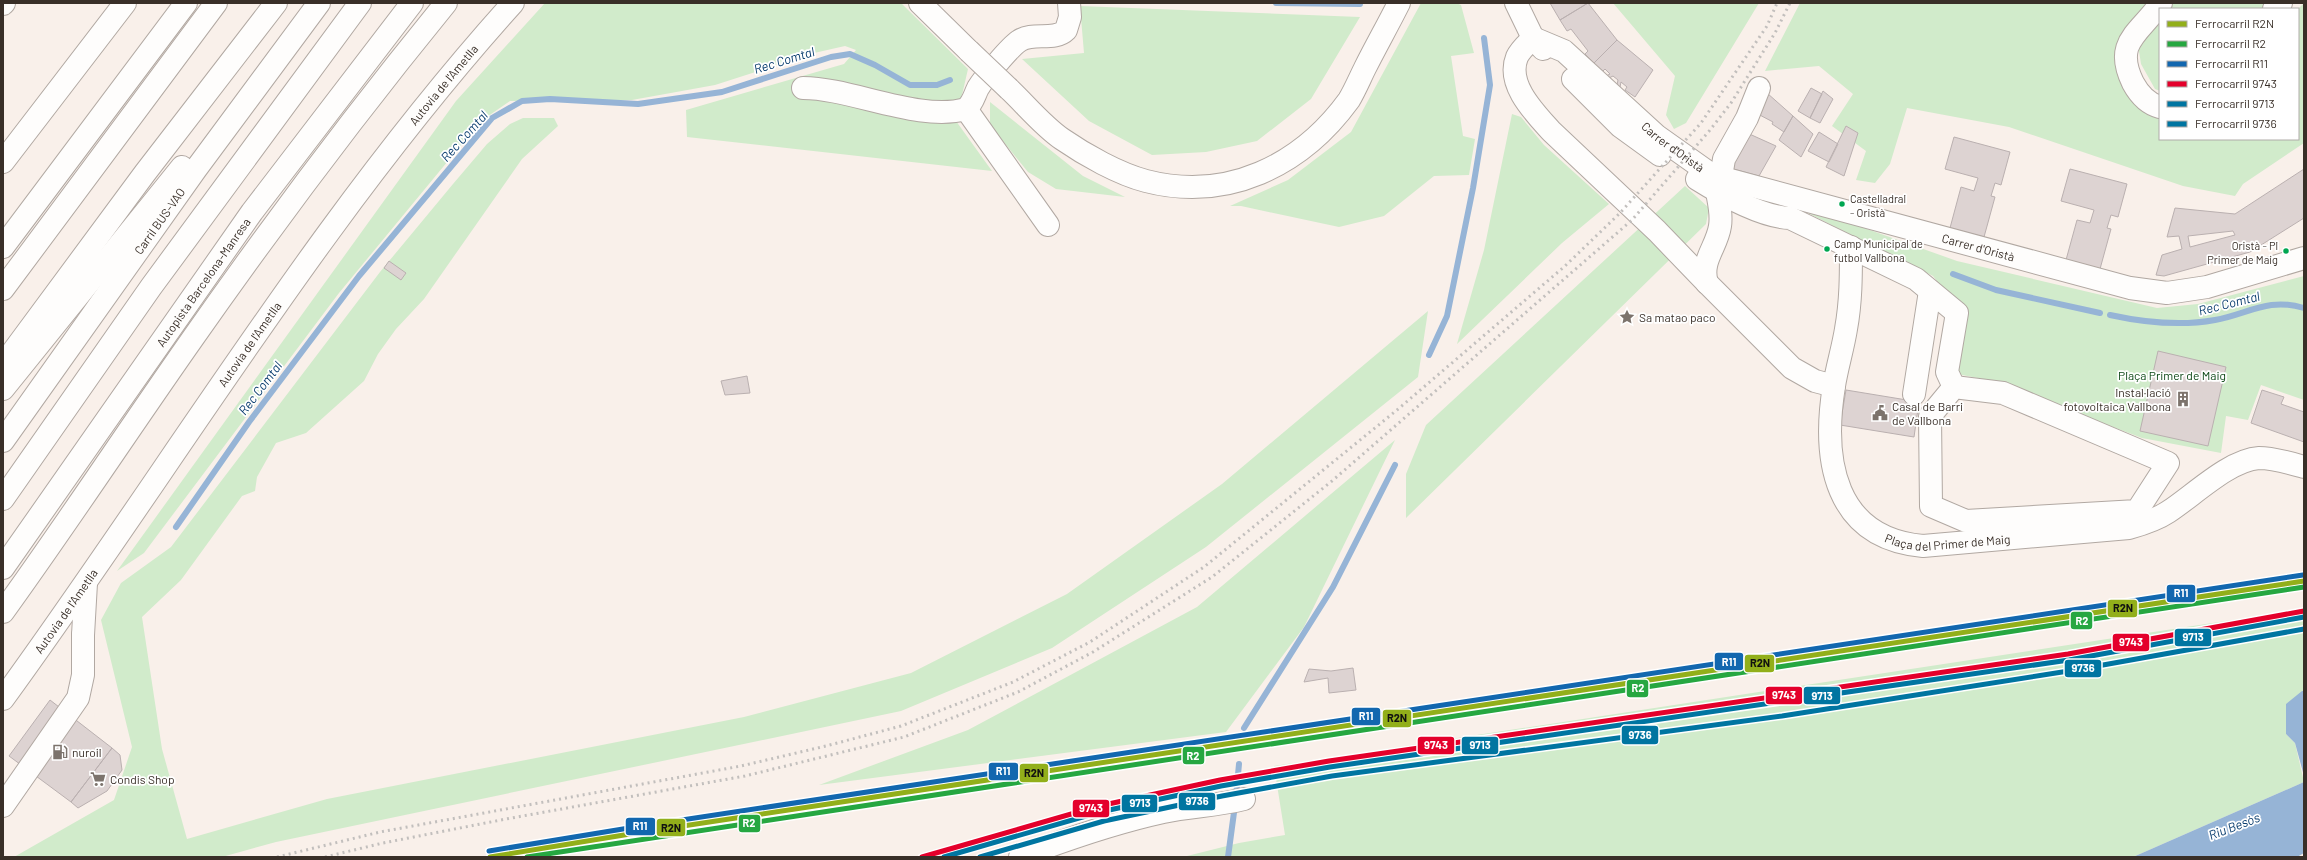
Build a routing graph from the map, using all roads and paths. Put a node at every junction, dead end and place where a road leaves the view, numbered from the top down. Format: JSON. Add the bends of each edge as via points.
{"nodes":[{"id":1,"x":125,"y":3,"type":"edge"},
{"id":2,"x":186,"y":3,"type":"edge"},
{"id":3,"x":216,"y":3,"type":"edge"},
{"id":4,"x":276,"y":3,"type":"edge"},
{"id":5,"x":319,"y":3,"type":"edge"},
{"id":6,"x":360,"y":3,"type":"edge"},
{"id":7,"x":412,"y":3,"type":"edge"},
{"id":8,"x":446,"y":3,"type":"edge"},
{"id":9,"x":513,"y":3,"type":"edge"},
{"id":10,"x":920,"y":3,"type":"edge"},
{"id":11,"x":1399,"y":3,"type":"edge"},
{"id":12,"x":1516,"y":3,"type":"edge"},
{"id":13,"x":2161,"y":3,"type":"edge"},
{"id":14,"x":1069,"y":5,"type":"edge"},
{"id":15,"x":1533,"y":38,"type":"junction"},
{"id":16,"x":264,"y":78,"type":"junction"},
{"id":17,"x":803,"y":88,"type":"dead end"},
{"id":18,"x":1759,"y":88,"type":"dead end"},
{"id":19,"x":2159,"y":106,"type":"edge"},
{"id":20,"x":966,"y":109,"type":"junction"},
{"id":21,"x":3,"y":162,"type":"edge"},
{"id":22,"x":1719,"y":184,"type":"junction"},
{"id":23,"x":1771,"y":191,"type":"junction"},
{"id":24,"x":1790,"y":218,"type":"junction"},
{"id":25,"x":1048,"y":225,"type":"dead end"},
{"id":26,"x":3,"y":247,"type":"edge"},
{"id":27,"x":1851,"y":247,"type":"junction"},
{"id":28,"x":2304,"y":258,"type":"edge"},
{"id":29,"x":1707,"y":283,"type":"junction"},
{"id":30,"x":3,"y":289,"type":"edge"},
{"id":31,"x":1930,"y":291,"type":"junction"},
{"id":32,"x":3,"y":364,"type":"edge"},
{"id":33,"x":1834,"y":386,"type":"junction"},
{"id":34,"x":1954,"y":387,"type":"junction"},
{"id":35,"x":3,"y":389,"type":"edge"},
{"id":36,"x":1914,"y":394,"type":"dead end"},
{"id":37,"x":3,"y":441,"type":"edge"},
{"id":38,"x":2304,"y":468,"type":"edge"},
{"id":39,"x":3,"y":499,"type":"edge"},
{"id":40,"x":3,"y":568,"type":"edge"},
{"id":41,"x":86,"y":582,"type":"junction"},
{"id":42,"x":3,"y":612,"type":"edge"},
{"id":43,"x":3,"y":699,"type":"edge"},
{"id":44,"x":1244,"y":799,"type":"dead end"},
{"id":45,"x":3,"y":806,"type":"edge"},
{"id":46,"x":1020,"y":857,"type":"edge"}],
"edges":[{"from":1,"to":21,"type":"main road"},
{"from":2,"to":26,"type":"main road"},
{"from":3,"to":30,"type":"main road"},
{"from":4,"to":32,"type":"main road"},
{"from":5,"to":16,"type":"main road","name":"Carril BUS-VAO"},
{"from":6,"to":39,"type":"main road","via":[[160,274]]},
{"from":7,"to":40,"type":"main road","name":"Autopista Barcelona-Manresa","via":[[247,218]]},
{"from":8,"to":42,"type":"main road","via":[[380,84],[284,212],[193,338]]},
{"from":9,"to":41,"type":"main road","name":"Autovia de l'Ametlla","via":[[433,98],[317,250]]},
{"from":10,"to":11,"type":"main road","bridge":true,"via":[[1061,138],[1102,162],[1145,181],[1183,186],[1220,186],[1258,175],[1293,157],[1323,130],[1349,99]]},
{"from":12,"to":15,"type":"main road","name":"Carrer d'Oristà"},
{"from":13,"to":19,"type":"main road","via":[[2130,40],[2125,59],[2130,76],[2143,98]]},
{"from":14,"to":20,"type":"main road","via":[[1069,24],[1063,33],[1032,35],[1017,41],[982,82]]},
{"from":15,"to":22,"type":"main road","name":"Carrer d'Oristà","via":[[1620,126]]},
{"from":15,"to":29,"type":"main road","via":[[1517,56],[1513,75],[1524,97],[1551,131],[1658,231]]},
{"from":16,"to":35,"type":"main road","via":[[173,176]]},
{"from":16,"to":37,"type":"main road","name":"Carril BUS-VAO","via":[[112,285]]},
{"from":17,"to":20,"type":"main road","via":[[918,109]]},
{"from":18,"to":22,"type":"main road","via":[[1747,118],[1724,159]]},
{"from":20,"to":25,"type":"main road"},
{"from":22,"to":23,"type":"main road","name":"Carrer d'Oristà"},
{"from":22,"to":24,"type":"main road","via":[[1778,217]]},
{"from":22,"to":29,"type":"main road","via":[[1720,228],[1705,265]]},
{"from":23,"to":24,"type":"main road"},
{"from":23,"to":28,"type":"main road","name":"Carrer d'Oristà","via":[[2130,288],[2167,293],[2207,287]]},
{"from":24,"to":27,"type":"main road"},
{"from":27,"to":31,"type":"main road","via":[[1916,279]]},
{"from":27,"to":33,"type":"main road","name":"Plaça del Primer de Maig","via":[[1851,296]]},
{"from":29,"to":33,"type":"main road","via":[[1792,368],[1815,381]]},
{"from":31,"to":34,"type":"main road","via":[[1957,313],[1948,372]]},
{"from":31,"to":36,"type":"main road"},
{"from":33,"to":38,"type":"main road","name":"Plaça del Primer de Maig","via":[[1830,430],[1831,458],[1845,503],[1861,522],[1881,536],[1901,544],[1923,546],[2129,528],[2151,522],[2167,513],[2230,469],[2249,460],[2274,459]]},
{"from":34,"to":34,"type":"main road","via":[[2003,393],[2168,463],[2137,511],[1966,521],[1931,506],[1930,416]]},
{"from":41,"to":43,"type":"main road","name":"Autovia de l'Ametlla"},
{"from":41,"to":45,"type":"main road","via":[[83,675],[78,698]]},
{"from":44,"to":46,"type":"main road","via":[[1226,804],[1164,812],[1097,828]]}]}
